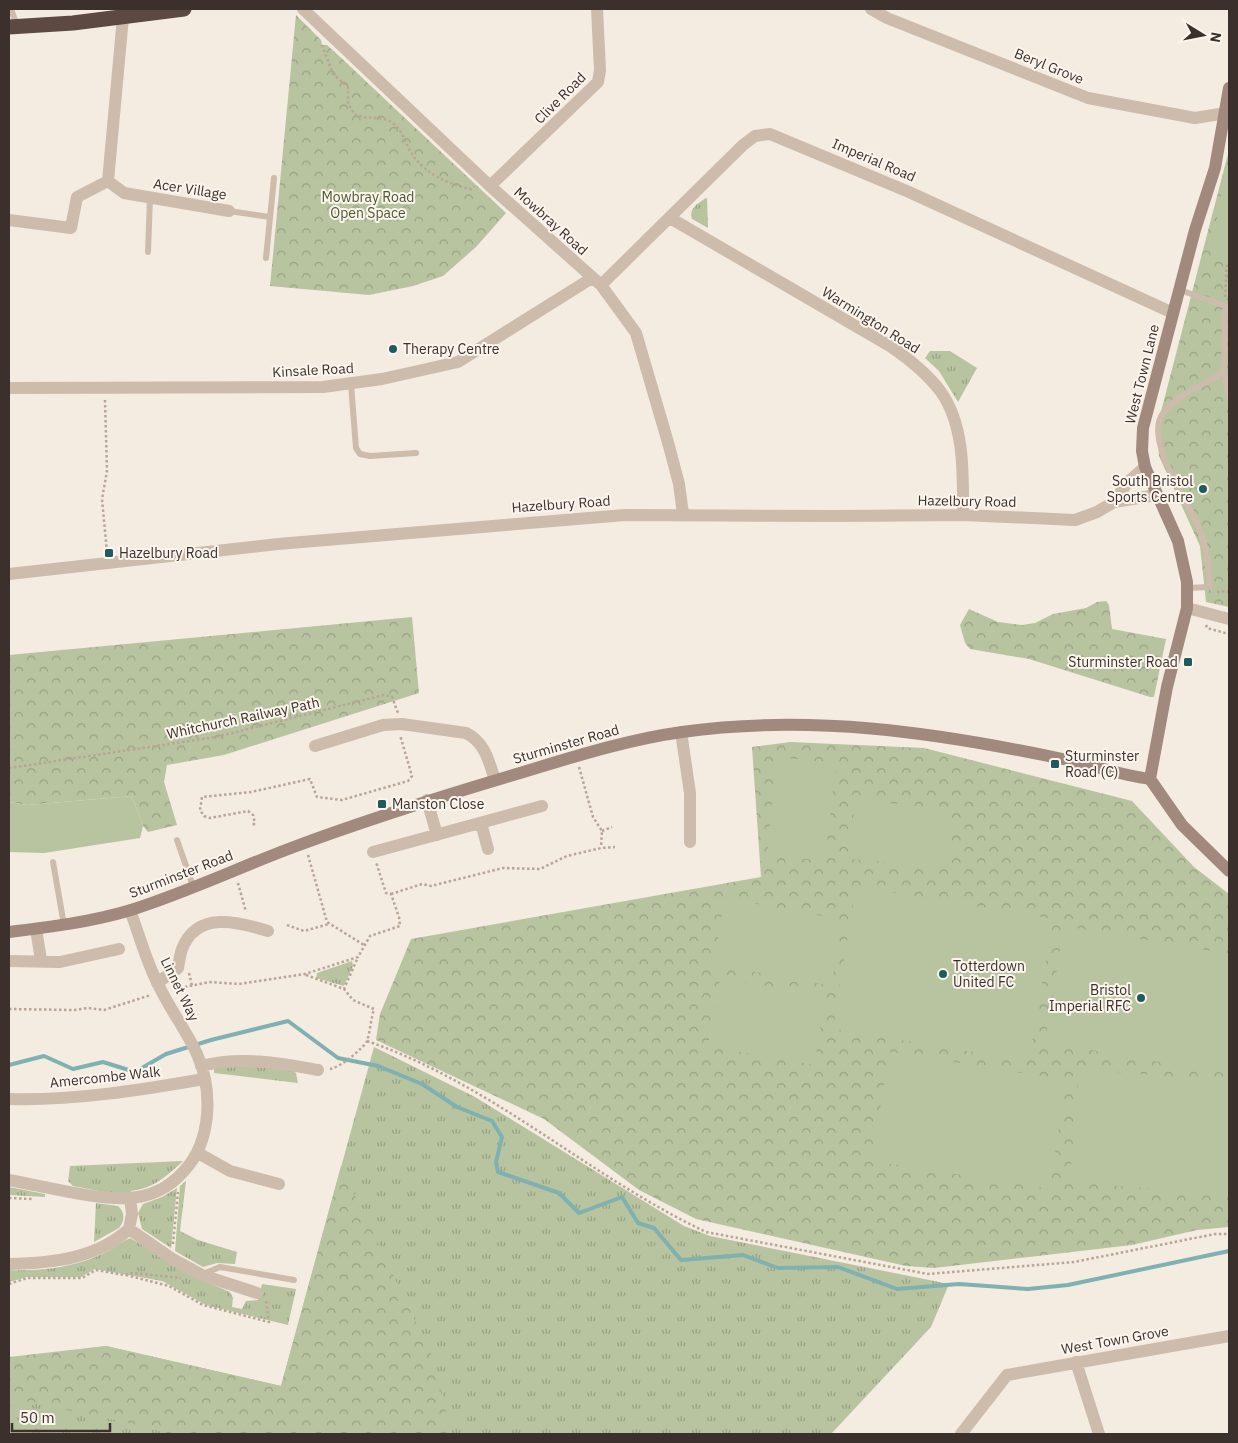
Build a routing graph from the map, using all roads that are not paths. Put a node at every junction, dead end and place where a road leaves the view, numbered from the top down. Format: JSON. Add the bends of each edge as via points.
{"nodes":[{"id":1,"x":11,"y":9,"type":"edge"},
{"id":2,"x":184,"y":9,"type":"edge"},
{"id":3,"x":303,"y":9,"type":"edge"},
{"id":4,"x":597,"y":9,"type":"edge"},
{"id":5,"x":871,"y":9,"type":"edge"},
{"id":6,"x":123,"y":17,"type":"junction"},
{"id":7,"x":13,"y":27,"type":"edge"},
{"id":8,"x":1229,"y":88,"type":"edge"},
{"id":9,"x":1226,"y":113,"type":"junction"},
{"id":10,"x":274,"y":178,"type":"dead end"},
{"id":11,"x":108,"y":182,"type":"junction"},
{"id":12,"x":487,"y":183,"type":"junction"},
{"id":13,"x":150,"y":198,"type":"junction"},
{"id":14,"x":229,"y":211,"type":"joint"},
{"id":15,"x":270,"y":217,"type":"junction"},
{"id":16,"x":670,"y":218,"type":"junction"},
{"id":17,"x":9,"y":220,"type":"edge"},
{"id":18,"x":148,"y":252,"type":"dead end"},
{"id":19,"x":266,"y":258,"type":"dead end"},
{"id":20,"x":597,"y":281,"type":"junction"},
{"id":21,"x":1180,"y":290,"type":"junction"},
{"id":22,"x":1173,"y":313,"type":"junction"},
{"id":23,"x":1224,"y":373,"type":"junction"},
{"id":24,"x":351,"y":384,"type":"junction"},
{"id":25,"x":9,"y":388,"type":"edge"},
{"id":26,"x":1229,"y":397,"type":"edge"},
{"id":27,"x":416,"y":453,"type":"dead end"},
{"id":28,"x":1145,"y":467,"type":"junction"},
{"id":29,"x":1158,"y":495,"type":"junction"},
{"id":30,"x":1114,"y":502,"type":"junction"},
{"id":31,"x":683,"y":514,"type":"junction"},
{"id":32,"x":963,"y":515,"type":"junction"},
{"id":33,"x":9,"y":574,"type":"edge"},
{"id":34,"x":1187,"y":588,"type":"junction"},
{"id":35,"x":1187,"y":608,"type":"junction"},
{"id":36,"x":1229,"y":619,"type":"edge"},
{"id":37,"x":682,"y":732,"type":"junction"},
{"id":38,"x":315,"y":746,"type":"dead end"},
{"id":39,"x":1150,"y":779,"type":"junction"},
{"id":40,"x":495,"y":780,"type":"junction"},
{"id":41,"x":427,"y":800,"type":"junction"},
{"id":42,"x":542,"y":806,"type":"dead end"},
{"id":43,"x":481,"y":823,"type":"junction"},
{"id":44,"x":437,"y":835,"type":"junction"},
{"id":45,"x":177,"y":840,"type":"dead end"},
{"id":46,"x":690,"y":842,"type":"dead end"},
{"id":47,"x":488,"y":849,"type":"dead end"},
{"id":48,"x":373,"y":852,"type":"road end"},
{"id":49,"x":53,"y":862,"type":"dead end"},
{"id":50,"x":1229,"y":871,"type":"edge"},
{"id":51,"x":193,"y":886,"type":"junction"},
{"id":52,"x":130,"y":910,"type":"junction"},
{"id":53,"x":64,"y":925,"type":"junction"},
{"id":54,"x":36,"y":929,"type":"junction"},
{"id":55,"x":268,"y":931,"type":"dead end"},
{"id":56,"x":9,"y":932,"type":"edge"},
{"id":57,"x":119,"y":949,"type":"dead end"},
{"id":58,"x":41,"y":960,"type":"junction"},
{"id":59,"x":9,"y":961,"type":"edge"},
{"id":60,"x":161,"y":990,"type":"junction"},
{"id":61,"x":201,"y":1066,"type":"junction"},
{"id":62,"x":318,"y":1070,"type":"dead end"},
{"id":63,"x":204,"y":1079,"type":"junction"},
{"id":64,"x":9,"y":1099,"type":"edge"},
{"id":65,"x":198,"y":1153,"type":"junction"},
{"id":66,"x":9,"y":1180,"type":"edge"},
{"id":67,"x":279,"y":1184,"type":"dead end"},
{"id":68,"x":130,"y":1198,"type":"junction"},
{"id":69,"x":129,"y":1229,"type":"junction"},
{"id":70,"x":9,"y":1264,"type":"edge"},
{"id":71,"x":202,"y":1275,"type":"junction"},
{"id":72,"x":294,"y":1280,"type":"dead end"},
{"id":73,"x":257,"y":1293,"type":"road end"},
{"id":74,"x":1229,"y":1336,"type":"edge"},
{"id":75,"x":1076,"y":1362,"type":"junction"},
{"id":76,"x":961,"y":1434,"type":"edge"},
{"id":77,"x":1099,"y":1434,"type":"edge"}],
"edges":[{"from":1,"to":7,"type":"lane"},
{"from":2,"to":6,"type":"highway"},
{"from":3,"to":12,"type":"street","name":"Mowbray Road"},
{"from":4,"to":12,"type":"street","name":"Clive Road","via":[[598,82]]},
{"from":5,"to":9,"type":"street","name":"Beryl Grove","via":[[1088,98],[1195,118]]},
{"from":6,"to":7,"type":"highway"},
{"from":6,"to":11,"type":"street"},
{"from":8,"to":9,"type":"street","name":"West Town Lane"},
{"from":9,"to":21,"type":"street","name":"West Town Lane","via":[[1215,168]]},
{"from":10,"to":15,"type":"lane"},
{"from":11,"to":13,"type":"street","name":"Acer Village","via":[[124,193]]},
{"from":11,"to":17,"type":"street","via":[[77,197],[71,228]]},
{"from":12,"to":20,"type":"street","name":"Mowbray Road"},
{"from":13,"to":14,"type":"street","name":"Acer Village"},
{"from":13,"to":18,"type":"lane"},
{"from":14,"to":15,"type":"lane","name":"Acer Village"},
{"from":15,"to":19,"type":"lane"},
{"from":16,"to":20,"type":"street","name":"Imperial Road"},
{"from":16,"to":22,"type":"street","name":"Imperial Road","via":[[743,145],[755,136],[770,134],[909,192]]},
{"from":16,"to":32,"type":"street","name":"Warmington Road","via":[[890,346],[917,365],[942,393],[956,424],[963,468]]},
{"from":20,"to":24,"type":"street","name":"Kinsale Road","via":[[458,362]]},
{"from":20,"to":31,"type":"street","name":"Mowbray Road","via":[[636,333],[670,446]]},
{"from":21,"to":22,"type":"street","name":"West Town Lane"},
{"from":21,"to":23,"type":"lane","via":[[1225,306]]},
{"from":22,"to":28,"type":"street","name":"West Town Lane","via":[[1143,428]]},
{"from":23,"to":26,"type":"lane"},
{"from":23,"to":34,"type":"lane","via":[[1171,405],[1162,415],[1160,424],[1163,456],[1200,530],[1205,547],[1210,587]]},
{"from":24,"to":25,"type":"street","name":"Kinsale Road","via":[[323,387]]},
{"from":24,"to":27,"type":"lane","via":[[356,448],[360,454]]},
{"from":28,"to":29,"type":"street","name":"West Town Lane"},
{"from":28,"to":30,"type":"street","name":"Hazelbury Road","via":[[1127,483]]},
{"from":29,"to":30,"type":"street","name":"Hazelbury Road"},
{"from":29,"to":34,"type":"street","name":"West Town Lane","via":[[1184,560]]},
{"from":30,"to":32,"type":"street","name":"Hazelbury Road","via":[[1075,520]]},
{"from":31,"to":32,"type":"street","name":"Hazelbury Road"},
{"from":31,"to":33,"type":"street","name":"Hazelbury Road","via":[[625,515],[278,544]]},
{"from":34,"to":35,"type":"street","name":"West Town Lane"},
{"from":35,"to":36,"type":"street"},
{"from":35,"to":39,"type":"street","name":"West Town Lane","via":[[1167,687]]},
{"from":37,"to":39,"type":"street","name":"Sturminster Road","via":[[808,723],[867,728],[931,735],[1060,758]]},
{"from":37,"to":40,"type":"street","name":"Sturminster Road","via":[[575,756]]},
{"from":37,"to":46,"type":"street","via":[[690,793]]},
{"from":38,"to":40,"type":"street","via":[[382,725],[399,724],[466,733],[476,737],[485,751]]},
{"from":39,"to":50,"type":"street","via":[[1182,825]]},
{"from":40,"to":41,"type":"street","name":"Sturminster Road"},
{"from":41,"to":44,"type":"street"},
{"from":41,"to":51,"type":"street","name":"Sturminster Road"},
{"from":42,"to":43,"type":"street"},
{"from":43,"to":44,"type":"street"},
{"from":43,"to":47,"type":"street"},
{"from":44,"to":48,"type":"street"},
{"from":45,"to":51,"type":"lane"},
{"from":49,"to":53,"type":"lane"},
{"from":51,"to":52,"type":"street","name":"Sturminster Road"},
{"from":52,"to":53,"type":"street","name":"Sturminster Road"},
{"from":52,"to":60,"type":"street","name":"Linnet Way"},
{"from":53,"to":54,"type":"street","name":"Sturminster Road"},
{"from":54,"to":56,"type":"street","name":"Sturminster Road"},
{"from":54,"to":58,"type":"street"},
{"from":55,"to":60,"type":"street","via":[[223,920],[199,928],[188,938],[178,968]]},
{"from":57,"to":58,"type":"street","via":[[60,962]]},
{"from":58,"to":59,"type":"street"},
{"from":60,"to":61,"type":"street","name":"Linnet Way"},
{"from":61,"to":62,"type":"street","via":[[236,1060],[276,1062]]},
{"from":61,"to":63,"type":"street","name":"Linnet Way"},
{"from":63,"to":64,"type":"street","name":"Amercombe Walk","via":[[30,1100]]},
{"from":63,"to":65,"type":"street","name":"Linnet Way","via":[[207,1118]]},
{"from":65,"to":67,"type":"street","via":[[230,1171]]},
{"from":65,"to":68,"type":"street","via":[[184,1172],[164,1189]]},
{"from":66,"to":68,"type":"street"},
{"from":68,"to":69,"type":"street","via":[[132,1214]]},
{"from":69,"to":70,"type":"street","via":[[104,1246],[70,1260]]},
{"from":69,"to":71,"type":"street"},
{"from":71,"to":72,"type":"lane","via":[[220,1267]]},
{"from":71,"to":73,"type":"street"},
{"from":74,"to":75,"type":"street","name":"West Town Grove"},
{"from":75,"to":76,"type":"street","name":"West Town Grove","via":[[1007,1375]]},
{"from":75,"to":77,"type":"street"}]}
